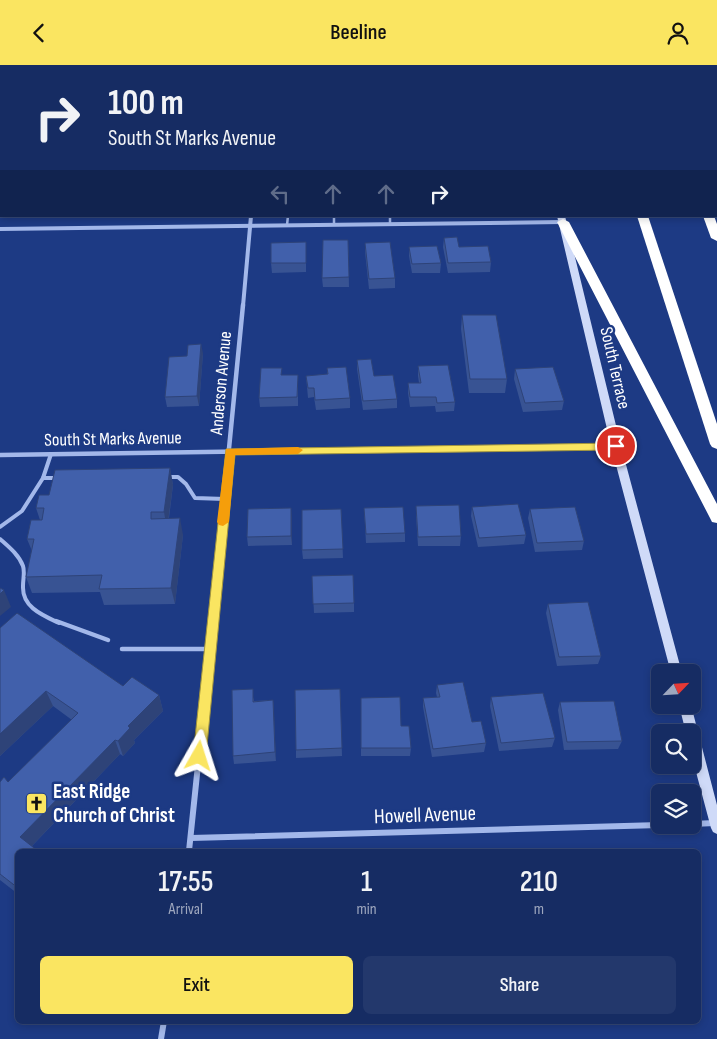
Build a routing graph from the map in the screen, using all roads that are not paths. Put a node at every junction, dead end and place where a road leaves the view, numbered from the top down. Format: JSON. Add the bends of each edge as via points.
{"nodes":[{"id":1,"x":251,"y":217,"type":"edge"},
{"id":2,"x":288,"y":217,"type":"edge"},
{"id":3,"x":334,"y":217,"type":"edge"},
{"id":4,"x":390,"y":217,"type":"edge"},
{"id":5,"x":642,"y":217,"type":"edge"},
{"id":6,"x":708,"y":217,"type":"edge"},
{"id":7,"x":562,"y":219,"type":"edge"},
{"id":8,"x":390,"y":224,"type":"junction"},
{"id":9,"x":249,"y":225,"type":"junction"},
{"id":10,"x":287,"y":225,"type":"junction"},
{"id":11,"x":334,"y":225,"type":"junction"},
{"id":12,"x":0,"y":229,"type":"edge"},
{"id":13,"x":717,"y":238,"type":"edge"},
{"id":14,"x":717,"y":444,"type":"edge"},
{"id":15,"x":616,"y":446,"type":"junction"},
{"id":16,"x":230,"y":451,"type":"junction"},
{"id":17,"x":52,"y":454,"type":"junction"},
{"id":18,"x":0,"y":455,"type":"edge"},
{"id":19,"x":62,"y":477,"type":"edge"},
{"id":20,"x":159,"y":477,"type":"edge"},
{"id":21,"x":43,"y":478,"type":"junction"},
{"id":22,"x":225,"y":499,"type":"junction"},
{"id":23,"x":717,"y":518,"type":"edge"},
{"id":24,"x":0,"y":527,"type":"edge"},
{"id":25,"x":0,"y":539,"type":"edge"},
{"id":26,"x":108,"y":640,"type":"dead end"},
{"id":27,"x":122,"y":649,"type":"dead end"},
{"id":28,"x":210,"y":649,"type":"junction"},
{"id":29,"x":675,"y":664,"type":"edge"},
{"id":30,"x":701,"y":768,"type":"edge"},
{"id":31,"x":701,"y":824,"type":"edge"},
{"id":32,"x":651,"y":825,"type":"edge"},
{"id":33,"x":716,"y":825,"type":"edge"},
{"id":34,"x":191,"y":838,"type":"junction"},
{"id":35,"x":189,"y":849,"type":"edge"},
{"id":36,"x":164,"y":1024,"type":"edge"},
{"id":37,"x":161,"y":1039,"type":"edge"}],
"edges":[{"from":1,"to":9,"type":"street","name":"Anderson Avenue"},
{"from":2,"to":10,"type":"lane"},
{"from":3,"to":11,"type":"lane"},
{"from":4,"to":8,"type":"lane"},
{"from":5,"to":14,"type":"highway"},
{"from":6,"to":13,"type":"highway"},
{"from":7,"to":8,"type":"street"},
{"from":7,"to":15,"type":"street","name":"South Terrace"},
{"from":7,"to":23,"type":"highway"},
{"from":8,"to":11,"type":"street"},
{"from":9,"to":10,"type":"street"},
{"from":9,"to":12,"type":"street"},
{"from":9,"to":16,"type":"street","name":"Anderson Avenue"},
{"from":10,"to":11,"type":"street"},
{"from":15,"to":16,"type":"street","name":"South St Marks Avenue"},
{"from":15,"to":29,"type":"street","name":"South Terrace"},
{"from":16,"to":17,"type":"street","name":"South St Marks Avenue"},
{"from":16,"to":22,"type":"street","name":"Anderson Avenue"},
{"from":17,"to":18,"type":"street","name":"South St Marks Avenue"},
{"from":17,"to":21,"type":"lane"},
{"from":19,"to":21,"type":"lane"},
{"from":20,"to":22,"type":"lane","via":[[178,477],[195,498]]},
{"from":21,"to":24,"type":"lane","via":[[22,511]]},
{"from":22,"to":28,"type":"street","name":"Anderson Avenue"},
{"from":25,"to":26,"type":"lane","via":[[18,556],[24,569],[22,586],[25,600],[37,613]]},
{"from":27,"to":28,"type":"lane"},
{"from":28,"to":34,"type":"street","name":"Anderson Avenue"},
{"from":30,"to":33,"type":"street"},
{"from":31,"to":33,"type":"street"},
{"from":32,"to":34,"type":"street","name":"Howell Avenue"},
{"from":34,"to":35,"type":"street","name":"Anderson Avenue"},
{"from":36,"to":37,"type":"street"}]}
